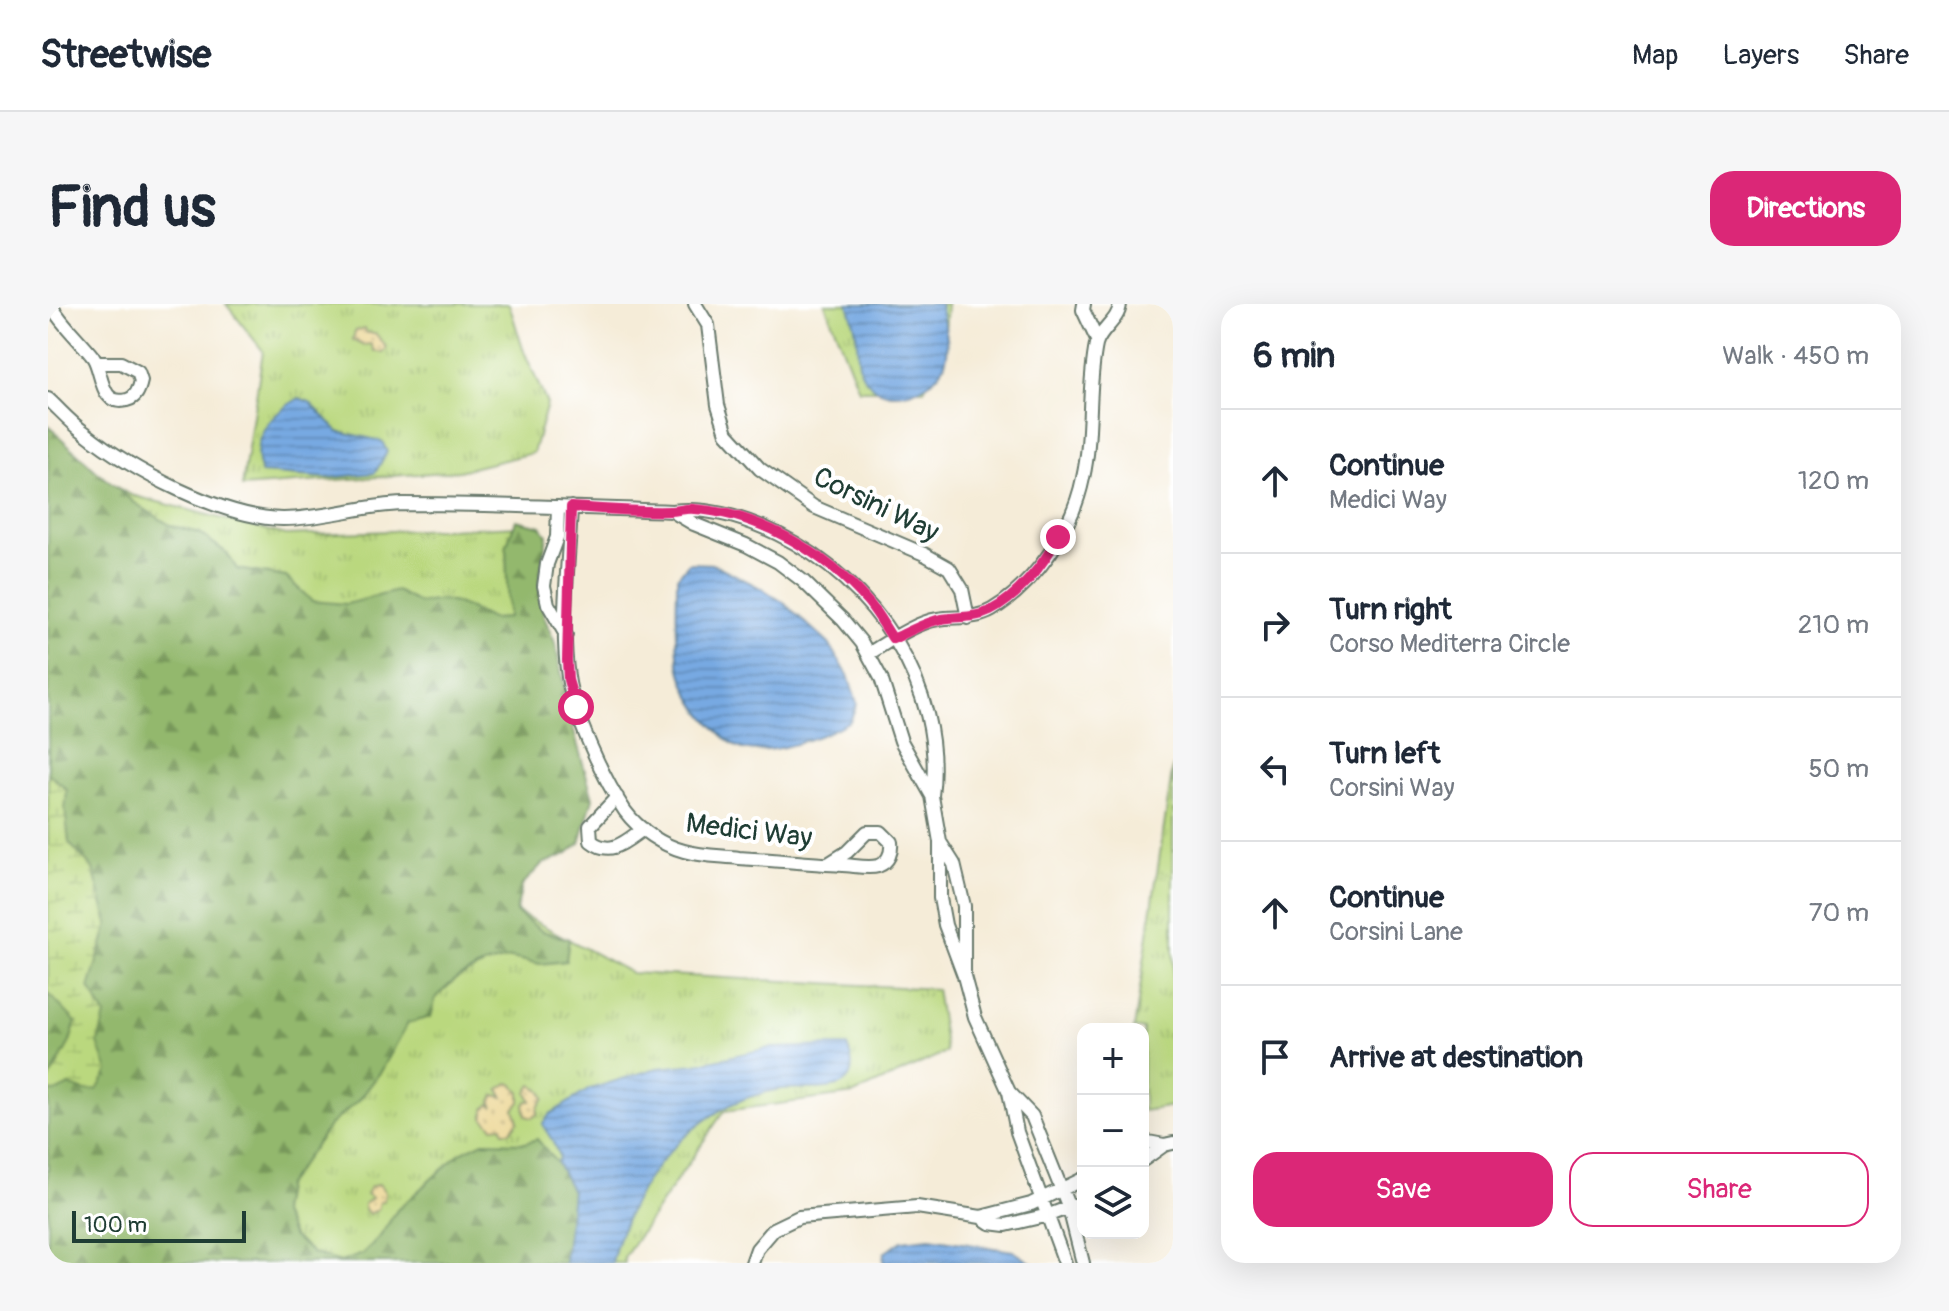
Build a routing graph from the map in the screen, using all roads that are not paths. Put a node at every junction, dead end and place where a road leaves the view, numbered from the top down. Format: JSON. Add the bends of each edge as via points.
{"nodes":[{"id":1,"x":50,"y":304,"type":"edge"},
{"id":2,"x":695,"y":304,"type":"edge"},
{"id":3,"x":1084,"y":304,"type":"edge"},
{"id":4,"x":1120,"y":304,"type":"edge"},
{"id":5,"x":1097,"y":340,"type":"junction"},
{"id":6,"x":97,"y":363,"type":"dead end"},
{"id":7,"x":48,"y":399,"type":"edge"},
{"id":8,"x":558,"y":507,"type":"junction"},
{"id":9,"x":571,"y":507,"type":"junction"},
{"id":10,"x":672,"y":511,"type":"junction"},
{"id":11,"x":968,"y":618,"type":"junction"},
{"id":12,"x":566,"y":635,"type":"junction"},
{"id":13,"x":893,"y":639,"type":"junction"},
{"id":14,"x":868,"y":654,"type":"junction"},
{"id":15,"x":932,"y":796,"type":"junction"},
{"id":16,"x":617,"y":797,"type":"junction"},
{"id":17,"x":643,"y":829,"type":"junction"},
{"id":18,"x":940,"y":842,"type":"junction"},
{"id":19,"x":828,"y":864,"type":"junction"},
{"id":20,"x":964,"y":976,"type":"junction"},
{"id":21,"x":1009,"y":1092,"type":"junction"},
{"id":22,"x":1149,"y":1142,"type":"edge"},
{"id":23,"x":1169,"y":1144,"type":"edge"},
{"id":24,"x":1149,"y":1156,"type":"edge"},
{"id":25,"x":1077,"y":1182,"type":"edge"},
{"id":26,"x":1061,"y":1190,"type":"junction"},
{"id":27,"x":1042,"y":1198,"type":"junction"},
{"id":28,"x":1077,"y":1205,"type":"edge"},
{"id":29,"x":1069,"y":1208,"type":"junction"},
{"id":30,"x":1049,"y":1215,"type":"junction"},
{"id":31,"x":981,"y":1217,"type":"junction"},
{"id":32,"x":752,"y":1263,"type":"edge"},
{"id":33,"x":1065,"y":1263,"type":"edge"},
{"id":34,"x":1083,"y":1263,"type":"edge"}],
"edges":[{"from":1,"to":6,"type":"street"},
{"from":2,"to":11,"type":"street","name":"Corsini Way","via":[[708,325],[718,405],[727,433],[760,469],[814,507],[949,568],[962,589]]},
{"from":3,"to":5,"type":"street"},
{"from":4,"to":5,"type":"street"},
{"from":5,"to":11,"type":"street","via":[[1083,478],[1070,516],[1050,553],[1017,591],[990,611]]},
{"from":7,"to":8,"type":"street","via":[[84,433],[123,458],[220,507],[251,516],[309,517],[386,505]]},
{"from":8,"to":9,"type":"street"},
{"from":8,"to":12,"type":"street","name":"Medici Way","via":[[557,537],[544,586]]},
{"from":9,"to":10,"type":"street"},
{"from":9,"to":12,"type":"street","name":"Medici Way"},
{"from":10,"to":13,"type":"street","via":[[692,508],[728,515],[797,544],[840,573],[871,605]]},
{"from":10,"to":14,"type":"street","via":[[778,562],[843,620]]},
{"from":11,"to":13,"type":"street","via":[[936,620]]},
{"from":12,"to":16,"type":"street","name":"Medici Way","via":[[568,680],[576,707]]},
{"from":13,"to":14,"type":"street"},
{"from":13,"to":15,"type":"street","via":[[914,675],[928,716],[934,746]]},
{"from":14,"to":15,"type":"street","via":[[901,741]]},
{"from":15,"to":18,"type":"street"},
{"from":16,"to":17,"type":"street","name":"Medici Way"},
{"from":16,"to":17,"type":"street","via":[[590,826],[591,841],[613,849]]},
{"from":17,"to":19,"type":"street","name":"Medici Way","via":[[686,852]]},
{"from":18,"to":20,"type":"street","via":[[940,898]]},
{"from":18,"to":20,"type":"street","via":[[954,864],[964,906]]},
{"from":19,"to":19,"type":"street","name":"Medici Way","via":[[867,832],[881,832],[891,842],[891,853],[877,867]]},
{"from":20,"to":21,"type":"street","via":[[975,1017]]},
{"from":21,"to":26,"type":"street","via":[[1032,1116]]},
{"from":21,"to":27,"type":"street","via":[[1017,1132]]},
{"from":22,"to":23,"type":"street"},
{"from":23,"to":24,"type":"street"},
{"from":25,"to":26,"type":"street"},
{"from":26,"to":27,"type":"street"},
{"from":26,"to":29,"type":"street"},
{"from":27,"to":30,"type":"street"},
{"from":27,"to":31,"type":"street"},
{"from":28,"to":29,"type":"street"},
{"from":29,"to":30,"type":"street"},
{"from":29,"to":34,"type":"street"},
{"from":30,"to":31,"type":"street","via":[[1006,1225]]},
{"from":30,"to":33,"type":"street"},
{"from":31,"to":32,"type":"street","via":[[917,1207],[799,1217],[774,1229]]}]}
